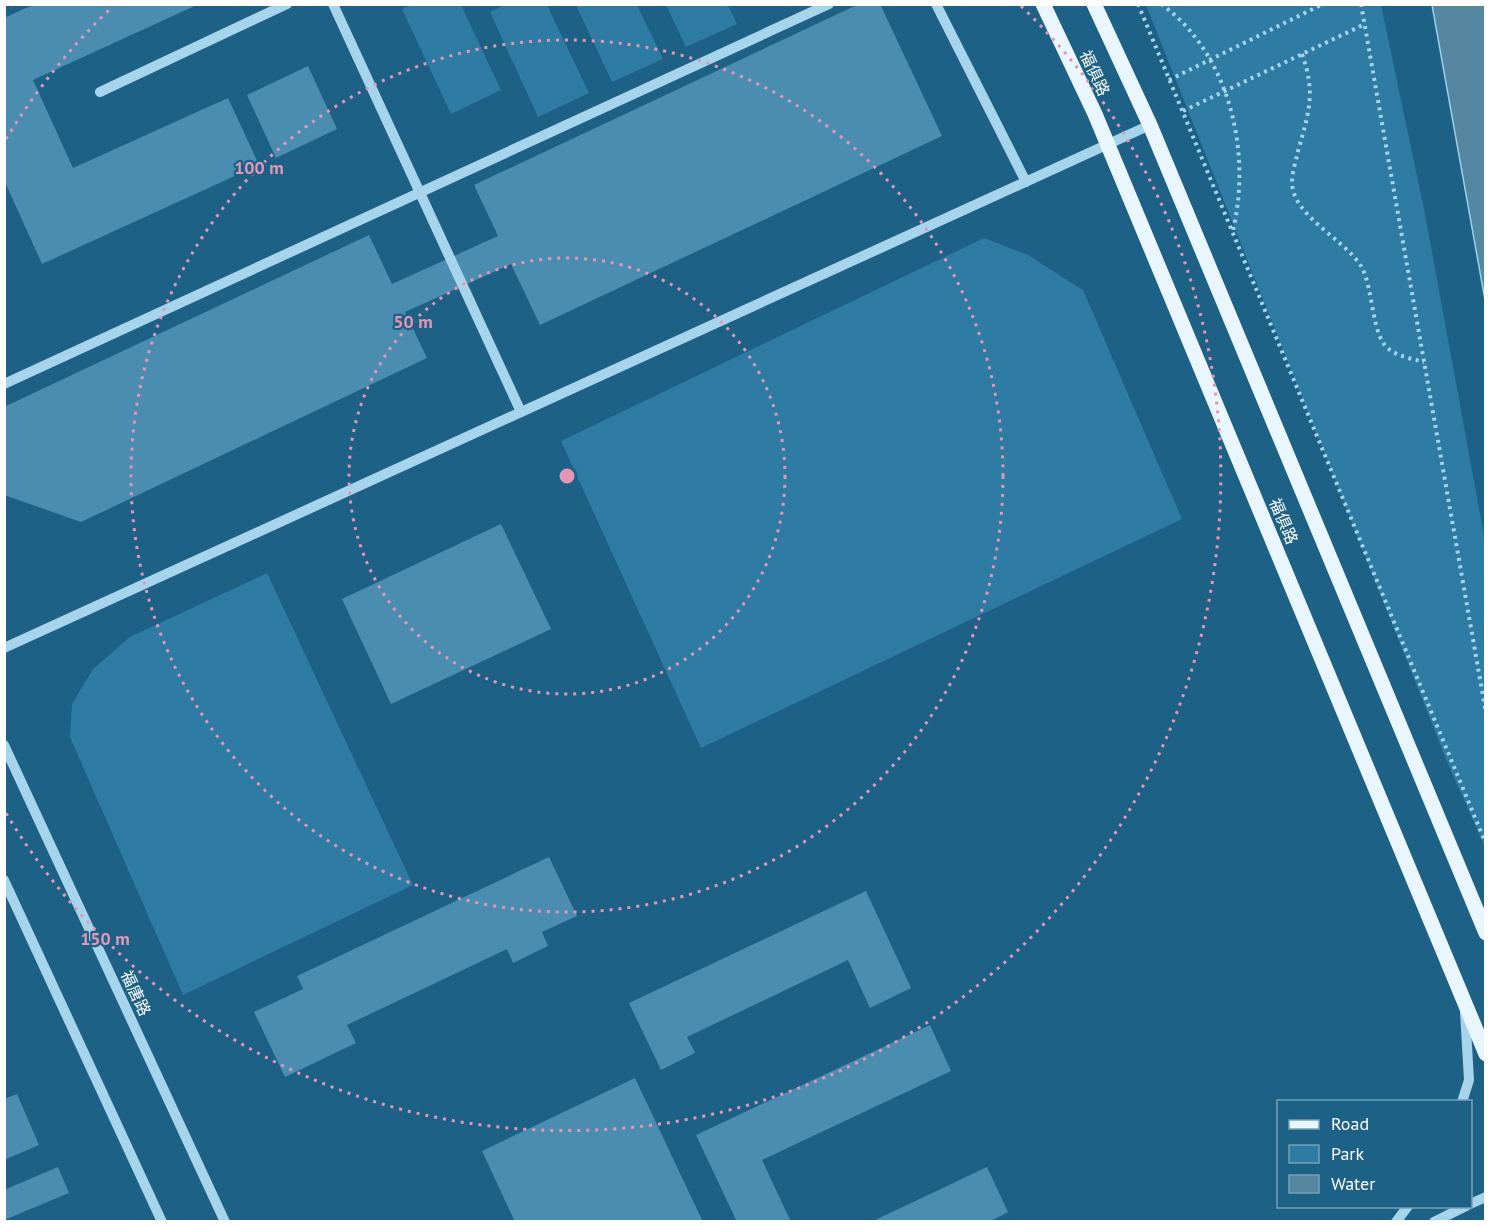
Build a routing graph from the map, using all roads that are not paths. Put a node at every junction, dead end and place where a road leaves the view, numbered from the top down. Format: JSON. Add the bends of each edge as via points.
{"nodes":[{"id":1,"x":287,"y":4,"type":"edge"},
{"id":2,"x":333,"y":4,"type":"edge"},
{"id":3,"x":829,"y":4,"type":"edge"},
{"id":4,"x":936,"y":4,"type":"edge"},
{"id":5,"x":1044,"y":4,"type":"edge"},
{"id":6,"x":1094,"y":4,"type":"edge"},
{"id":7,"x":100,"y":92,"type":"dead end"},
{"id":8,"x":1150,"y":125,"type":"junction"},
{"id":9,"x":1107,"y":145,"type":"junction"},
{"id":10,"x":1026,"y":182,"type":"junction"},
{"id":11,"x":421,"y":192,"type":"junction"},
{"id":12,"x":4,"y":384,"type":"edge"},
{"id":13,"x":521,"y":412,"type":"junction"},
{"id":14,"x":4,"y":648,"type":"edge"},
{"id":15,"x":4,"y":745,"type":"edge"},
{"id":16,"x":4,"y":880,"type":"edge"},
{"id":17,"x":1485,"y":933,"type":"edge"},
{"id":18,"x":1464,"y":1003,"type":"junction"},
{"id":19,"x":1485,"y":1054,"type":"edge"},
{"id":20,"x":1462,"y":1100,"type":"edge"},
{"id":21,"x":1406,"y":1208,"type":"edge"},
{"id":22,"x":1462,"y":1208,"type":"edge"},
{"id":23,"x":162,"y":1221,"type":"edge"},
{"id":24,"x":225,"y":1221,"type":"edge"},
{"id":25,"x":1396,"y":1221,"type":"edge"},
{"id":26,"x":1434,"y":1221,"type":"edge"}],
"edges":[{"from":1,"to":7,"type":"street"},
{"from":2,"to":11,"type":"street"},
{"from":3,"to":11,"type":"street"},
{"from":4,"to":10,"type":"street"},
{"from":5,"to":9,"type":"main road","name":"福俱路"},
{"from":6,"to":8,"type":"main road","name":"福俱路"},
{"from":8,"to":9,"type":"street"},
{"from":8,"to":17,"type":"main road","name":"福俱路"},
{"from":9,"to":10,"type":"street"},
{"from":9,"to":18,"type":"main road","name":"福俱路"},
{"from":10,"to":13,"type":"street"},
{"from":11,"to":12,"type":"street"},
{"from":11,"to":13,"type":"street"},
{"from":13,"to":14,"type":"street"},
{"from":15,"to":24,"type":"street","name":"福唐路"},
{"from":16,"to":23,"type":"street"},
{"from":18,"to":19,"type":"main road","name":"福俱路"},
{"from":18,"to":20,"type":"street","via":[[1469,1080]]},
{"from":21,"to":25,"type":"street"},
{"from":22,"to":26,"type":"street"}]}
